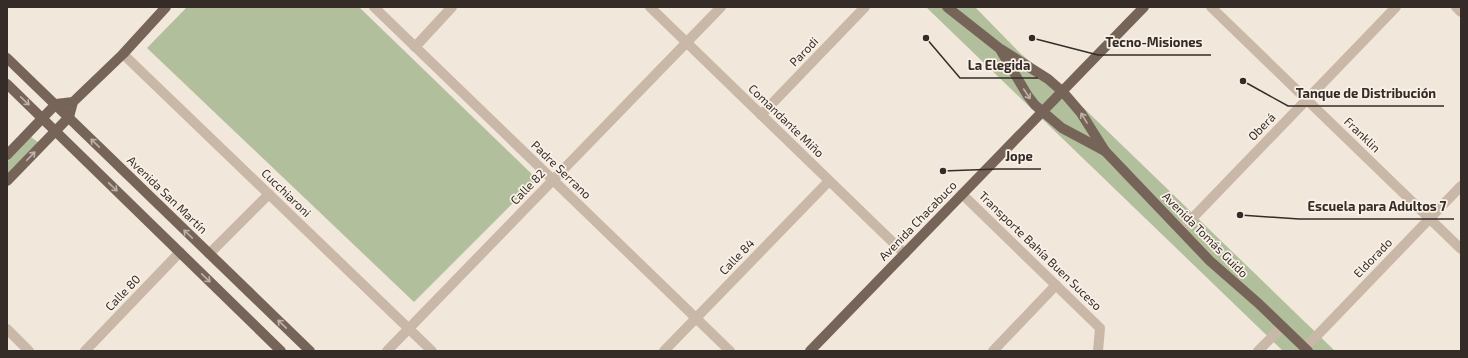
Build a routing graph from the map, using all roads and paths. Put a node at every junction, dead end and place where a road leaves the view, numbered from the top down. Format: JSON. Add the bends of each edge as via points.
{"nodes":[{"id":1,"x":166,"y":7,"type":"edge"},
{"id":2,"x":374,"y":7,"type":"edge"},
{"id":3,"x":452,"y":7,"type":"edge"},
{"id":4,"x":650,"y":7,"type":"edge"},
{"id":5,"x":721,"y":7,"type":"edge"},
{"id":6,"x":865,"y":7,"type":"edge"},
{"id":7,"x":947,"y":7,"type":"edge"},
{"id":8,"x":1144,"y":7,"type":"edge"},
{"id":9,"x":1211,"y":7,"type":"edge"},
{"id":10,"x":1396,"y":7,"type":"edge"},
{"id":11,"x":1456,"y":7,"type":"edge"},
{"id":12,"x":1461,"y":12,"type":"edge"},
{"id":13,"x":687,"y":43,"type":"junction"},
{"id":14,"x":415,"y":47,"type":"junction"},
{"id":15,"x":999,"y":48,"type":"junction"},
{"id":16,"x":123,"y":54,"type":"junction"},
{"id":17,"x":7,"y":58,"type":"edge"},
{"id":18,"x":7,"y":84,"type":"edge"},
{"id":19,"x":1063,"y":92,"type":"junction"},
{"id":20,"x":1306,"y":100,"type":"junction"},
{"id":21,"x":73,"y":102,"type":"junction"},
{"id":22,"x":56,"y":104,"type":"junction"},
{"id":23,"x":1042,"y":112,"type":"junction"},
{"id":24,"x":761,"y":115,"type":"junction"},
{"id":25,"x":69,"y":117,"type":"junction"},
{"id":26,"x":42,"y":118,"type":"junction"},
{"id":27,"x":55,"y":130,"type":"junction"},
{"id":28,"x":1105,"y":151,"type":"junction"},
{"id":29,"x":7,"y":155,"type":"edge"},
{"id":30,"x":553,"y":180,"type":"junction"},
{"id":31,"x":7,"y":181,"type":"edge"},
{"id":32,"x":829,"y":181,"type":"junction"},
{"id":33,"x":1461,"y":186,"type":"edge"},
{"id":34,"x":269,"y":194,"type":"junction"},
{"id":35,"x":962,"y":194,"type":"junction"},
{"id":36,"x":1430,"y":219,"type":"junction"},
{"id":37,"x":1180,"y":230,"type":"junction"},
{"id":38,"x":1461,"y":249,"type":"edge"},
{"id":39,"x":180,"y":252,"type":"junction"},
{"id":40,"x":209,"y":254,"type":"junction"},
{"id":41,"x":905,"y":254,"type":"junction"},
{"id":42,"x":1056,"y":285,"type":"junction"},
{"id":43,"x":696,"y":318,"type":"junction"},
{"id":44,"x":1282,"y":327,"type":"junction"},
{"id":45,"x":7,"y":329,"type":"edge"},
{"id":46,"x":409,"y":329,"type":"junction"},
{"id":47,"x":1306,"y":350,"type":"edge"},
{"id":48,"x":30,"y":351,"type":"edge"},
{"id":49,"x":85,"y":351,"type":"edge"},
{"id":50,"x":281,"y":351,"type":"edge"},
{"id":51,"x":310,"y":351,"type":"edge"},
{"id":52,"x":387,"y":351,"type":"edge"},
{"id":53,"x":432,"y":351,"type":"edge"},
{"id":54,"x":664,"y":351,"type":"edge"},
{"id":55,"x":730,"y":351,"type":"edge"},
{"id":56,"x":810,"y":351,"type":"edge"},
{"id":57,"x":993,"y":351,"type":"edge"},
{"id":58,"x":1098,"y":351,"type":"edge"},
{"id":59,"x":1258,"y":351,"type":"edge"}],
"edges":[{"from":1,"to":16,"type":"main road"},
{"from":2,"to":14,"type":"street","name":"Padre Serrano"},
{"from":3,"to":14,"type":"street"},
{"from":4,"to":13,"type":"street","name":"Comandante Miño"},
{"from":5,"to":13,"type":"street","name":"Calle 82"},
{"from":6,"to":24,"type":"street","name":"Parodi"},
{"from":7,"to":15,"type":"main road","name":"Avenida Tomás Guido"},
{"from":8,"to":19,"type":"main road","name":"Avenida Chacabuco"},
{"from":9,"to":20,"type":"street","name":"Franklin"},
{"from":10,"to":20,"type":"street","name":"Oberá"},
{"from":11,"to":12,"type":"street"},
{"from":13,"to":24,"type":"street","name":"Comandante Miño"},
{"from":13,"to":30,"type":"street","name":"Calle 82"},
{"from":14,"to":30,"type":"street","name":"Padre Serrano"},
{"from":15,"to":19,"type":"main road","name":"Avenida Tomás Guido","via":[[1048,79]]},
{"from":15,"to":23,"type":"main road","name":"Avenida Tomás Guido","one_way":true,"via":[[1028,96]]},
{"from":16,"to":21,"type":"main road"},
{"from":16,"to":34,"type":"street","name":"Cucchiaroni"},
{"from":17,"to":22,"type":"main road","name":"Avenida San Martín"},
{"from":18,"to":26,"type":"main road","one_way":true},
{"from":19,"to":23,"type":"main road","name":"Avenida Chacabuco"},
{"from":28,"to":19,"type":"main road","name":"Avenida Tomás Guido","one_way":true,"via":[[1081,113]]},
{"from":20,"to":36,"type":"street","name":"Franklin"},
{"from":20,"to":37,"type":"street","name":"Oberá"},
{"from":21,"to":22,"type":"main road"},
{"from":21,"to":25,"type":"main road"},
{"from":22,"to":25,"type":"main road","name":"Avenida San Martín"},
{"from":22,"to":26,"type":"main road"},
{"from":23,"to":28,"type":"main road","name":"Avenida Tomás Guido","via":[[1062,128]]},
{"from":23,"to":35,"type":"main road","name":"Avenida Chacabuco"},
{"from":24,"to":32,"type":"street","name":"Comandante Miño"},
{"from":25,"to":27,"type":"main road"},
{"from":40,"to":25,"type":"main road","name":"Avenida San Martín","one_way":true},
{"from":26,"to":27,"type":"main road"},
{"from":26,"to":29,"type":"main road"},
{"from":31,"to":27,"type":"main road","one_way":true},
{"from":27,"to":39,"type":"main road","one_way":true},
{"from":28,"to":37,"type":"main road","name":"Avenida Tomás Guido"},
{"from":30,"to":43,"type":"street","name":"Padre Serrano"},
{"from":30,"to":46,"type":"street","name":"Calle 82"},
{"from":32,"to":41,"type":"street","name":"Comandante Miño"},
{"from":32,"to":43,"type":"street","name":"Calle 84"},
{"from":33,"to":36,"type":"street","name":"Eldorado"},
{"from":34,"to":40,"type":"street"},
{"from":34,"to":46,"type":"street","name":"Cucchiaroni"},
{"from":35,"to":41,"type":"main road","name":"Avenida Chacabuco"},
{"from":35,"to":42,"type":"street","name":"Transporte Bahía Buen Suceso"},
{"from":36,"to":38,"type":"street","name":"Franklin"},
{"from":36,"to":47,"type":"street","name":"Eldorado"},
{"from":37,"to":44,"type":"main road","name":"Avenida Tomás Guido"},
{"from":39,"to":49,"type":"street","name":"Calle 80"},
{"from":39,"to":50,"type":"main road","one_way":true},
{"from":51,"to":40,"type":"main road","name":"Avenida San Martín","one_way":true},
{"from":41,"to":56,"type":"main road","name":"Avenida Chacabuco"},
{"from":42,"to":57,"type":"street"},
{"from":42,"to":58,"type":"street","name":"Transporte Bahía Buen Suceso","via":[[1100,328]]},
{"from":43,"to":54,"type":"street","name":"Calle 84"},
{"from":43,"to":55,"type":"street","name":"Padre Serrano"},
{"from":44,"to":47,"type":"main road","name":"Avenida Tomás Guido"},
{"from":44,"to":59,"type":"street"},
{"from":45,"to":48,"type":"street"},
{"from":46,"to":52,"type":"street","name":"Calle 82"},
{"from":46,"to":53,"type":"street","name":"Cucchiaroni"}]}
